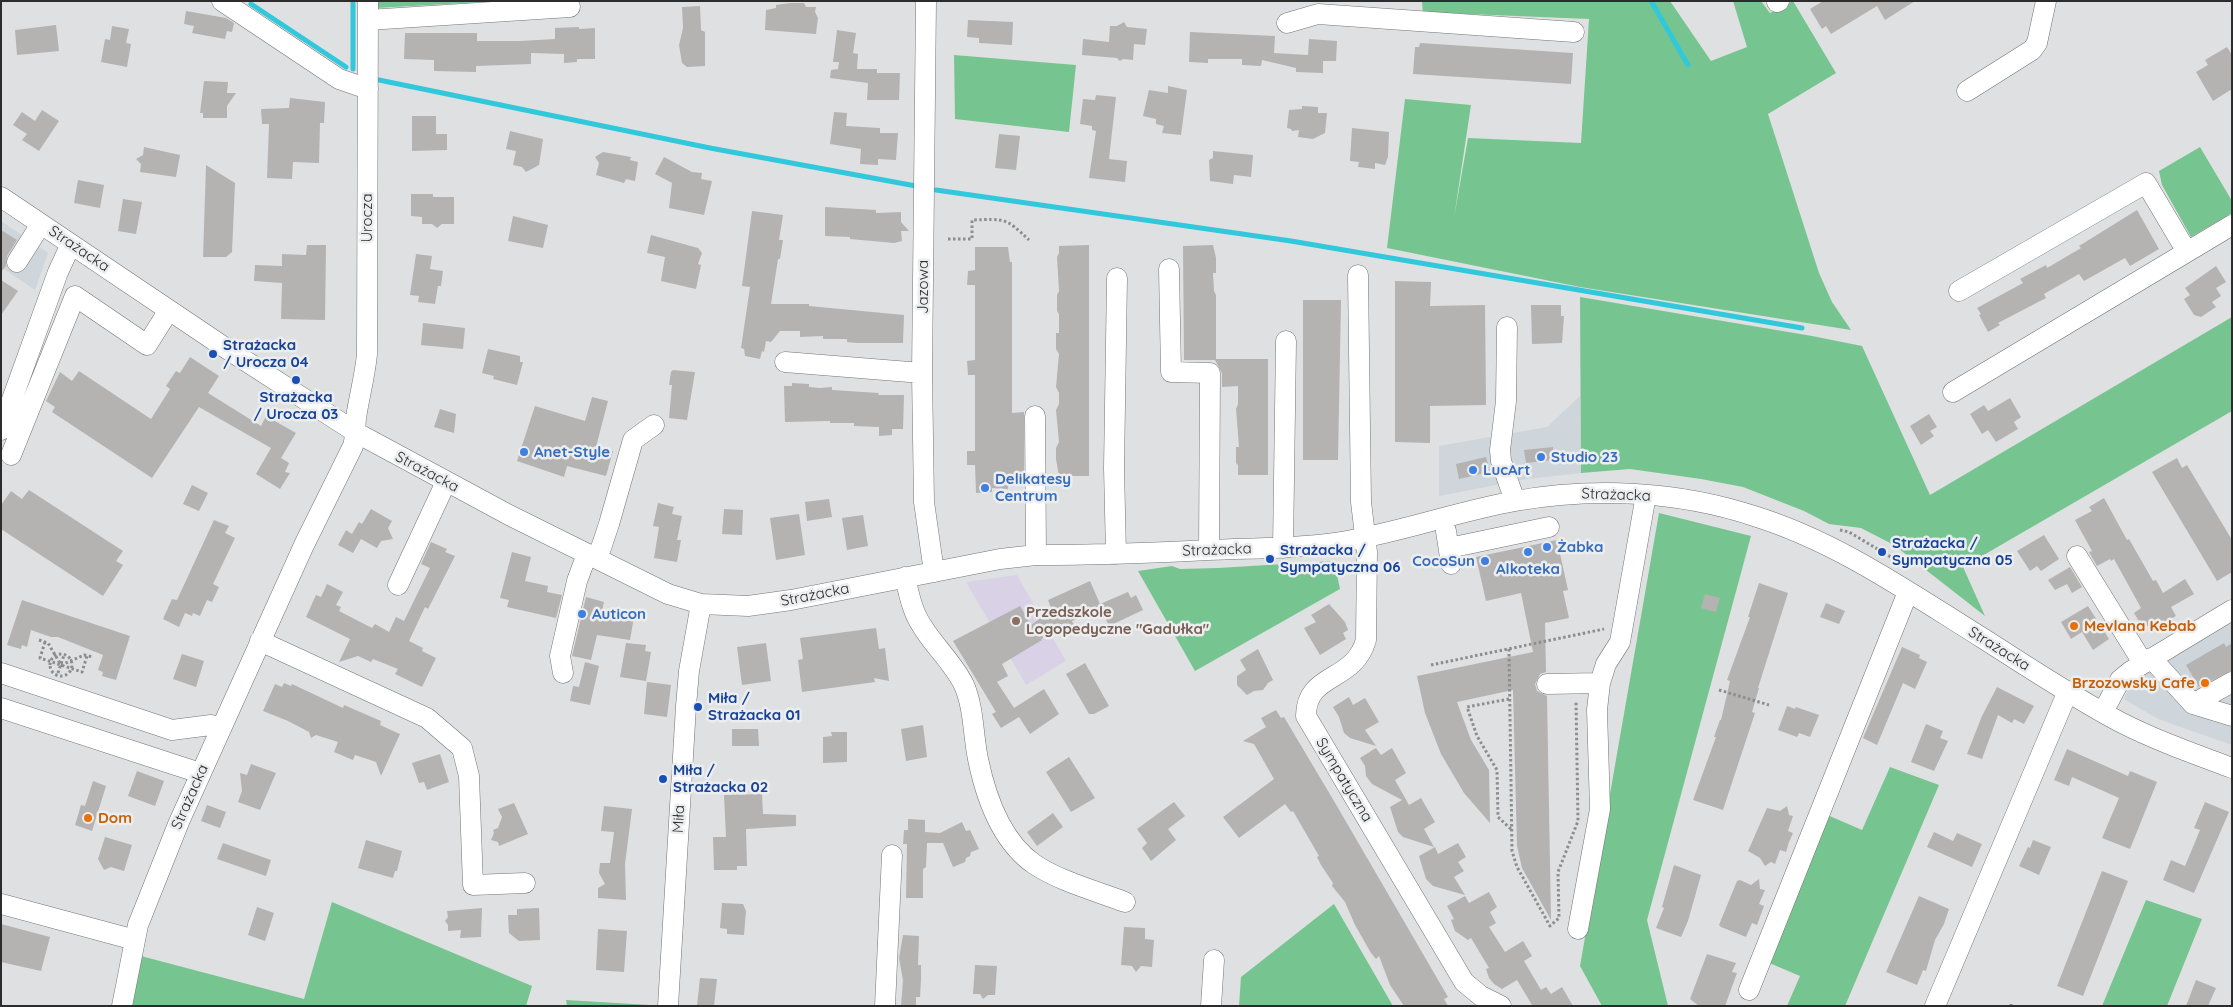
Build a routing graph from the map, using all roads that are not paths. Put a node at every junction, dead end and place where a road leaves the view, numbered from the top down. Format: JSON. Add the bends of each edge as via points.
{"nodes":[{"id":1,"x":222,"y":1,"type":"edge"},
{"id":2,"x":926,"y":1,"type":"edge"},
{"id":3,"x":2046,"y":1,"type":"edge"},
{"id":4,"x":570,"y":6,"type":"dead end"},
{"id":5,"x":1318,"y":7,"type":"edge"},
{"id":6,"x":368,"y":10,"type":"edge"},
{"id":7,"x":1286,"y":23,"type":"dead end"},
{"id":8,"x":1574,"y":32,"type":"dead end"},
{"id":9,"x":368,"y":89,"type":"junction"},
{"id":10,"x":1967,"y":91,"type":"dead end"},
{"id":11,"x":1,"y":197,"type":"edge"},
{"id":12,"x":41,"y":224,"type":"junction"},
{"id":13,"x":2232,"y":224,"type":"edge"},
{"id":14,"x":72,"y":244,"type":"junction"},
{"id":15,"x":2187,"y":252,"type":"junction"},
{"id":16,"x":17,"y":262,"type":"dead end"},
{"id":17,"x":1169,"y":269,"type":"dead end"},
{"id":18,"x":1358,"y":275,"type":"dead end"},
{"id":19,"x":1117,"y":278,"type":"dead end"},
{"id":20,"x":1959,"y":292,"type":"dead end"},
{"id":21,"x":169,"y":310,"type":"junction"},
{"id":22,"x":1506,"y":327,"type":"dead end"},
{"id":23,"x":1286,"y":340,"type":"dead end"},
{"id":24,"x":785,"y":362,"type":"dead end"},
{"id":25,"x":922,"y":373,"type":"junction"},
{"id":26,"x":1953,"y":392,"type":"dead end"},
{"id":27,"x":1034,"y":416,"type":"dead end"},
{"id":28,"x":654,"y":425,"type":"dead end"},
{"id":29,"x":1,"y":430,"type":"edge"},
{"id":30,"x":356,"y":433,"type":"junction"},
{"id":31,"x":11,"y":455,"type":"dead end"},
{"id":32,"x":446,"y":482,"type":"junction"},
{"id":33,"x":1646,"y":495,"type":"junction"},
{"id":34,"x":1515,"y":501,"type":"junction"},
{"id":35,"x":1549,"y":527,"type":"dead end"},
{"id":36,"x":1365,"y":538,"type":"junction"},
{"id":37,"x":1283,"y":548,"type":"junction"},
{"id":38,"x":1449,"y":548,"type":"dead end"},
{"id":39,"x":1209,"y":550,"type":"junction"},
{"id":40,"x":1116,"y":554,"type":"junction"},
{"id":41,"x":591,"y":556,"type":"junction"},
{"id":42,"x":1036,"y":556,"type":"junction"},
{"id":43,"x":2077,"y":556,"type":"dead end"},
{"id":44,"x":934,"y":572,"type":"junction"},
{"id":45,"x":905,"y":577,"type":"junction"},
{"id":46,"x":398,"y":585,"type":"dead end"},
{"id":47,"x":1908,"y":592,"type":"junction"},
{"id":48,"x":701,"y":604,"type":"junction"},
{"id":49,"x":2232,"y":610,"type":"edge"},
{"id":50,"x":260,"y":642,"type":"junction"},
{"id":51,"x":2147,"y":660,"type":"junction"},
{"id":52,"x":1,"y":673,"type":"edge"},
{"id":53,"x":563,"y":673,"type":"dead end"},
{"id":54,"x":2232,"y":682,"type":"edge"},
{"id":55,"x":1600,"y":683,"type":"junction"},
{"id":56,"x":1547,"y":684,"type":"dead end"},
{"id":57,"x":2068,"y":691,"type":"junction"},
{"id":58,"x":2193,"y":704,"type":"junction"},
{"id":59,"x":1,"y":708,"type":"edge"},
{"id":60,"x":2103,"y":712,"type":"junction"},
{"id":61,"x":2232,"y":716,"type":"edge"},
{"id":62,"x":221,"y":727,"type":"junction"},
{"id":63,"x":2232,"y":768,"type":"edge"},
{"id":64,"x":200,"y":773,"type":"junction"},
{"id":65,"x":892,"y":856,"type":"dead end"},
{"id":66,"x":525,"y":883,"type":"dead end"},
{"id":67,"x":1125,"y":902,"type":"dead end"},
{"id":68,"x":1,"y":904,"type":"edge"},
{"id":69,"x":1578,"y":929,"type":"dead end"},
{"id":70,"x":135,"y":940,"type":"junction"},
{"id":71,"x":1214,"y":960,"type":"dead end"},
{"id":72,"x":1749,"y":990,"type":"dead end"},
{"id":73,"x":122,"y":1006,"type":"edge"},
{"id":74,"x":668,"y":1006,"type":"edge"},
{"id":75,"x":885,"y":1006,"type":"edge"},
{"id":76,"x":1211,"y":1006,"type":"edge"},
{"id":77,"x":1501,"y":1006,"type":"edge"},
{"id":78,"x":1935,"y":1006,"type":"edge"}],
"edges":[{"from":1,"to":9,"type":"street","via":[[339,79]]},
{"from":2,"to":25,"type":"street","name":"Jazowa"},
{"from":3,"to":10,"type":"street","via":[[2037,43],[2032,50]]},
{"from":4,"to":6,"type":"street"},
{"from":5,"to":7,"type":"street"},
{"from":5,"to":8,"type":"street"},
{"from":6,"to":9,"type":"street","name":"Urocza"},
{"from":9,"to":30,"type":"street","name":"Urocza","via":[[367,354]]},
{"from":11,"to":12,"type":"street","name":"Strażacka"},
{"from":12,"to":14,"type":"street","name":"Strażacka"},
{"from":12,"to":16,"type":"street"},
{"from":13,"to":15,"type":"street"},
{"from":14,"to":21,"type":"street","name":"Strażacka"},
{"from":14,"to":29,"type":"street","via":[[58,272]]},
{"from":15,"to":20,"type":"street","via":[[2146,183]]},
{"from":15,"to":26,"type":"street"},
{"from":17,"to":39,"type":"street","via":[[1171,372],[1210,373]]},
{"from":18,"to":36,"type":"street","name":"Sympatyczna","via":[[1361,502]]},
{"from":19,"to":40,"type":"street"},
{"from":21,"to":30,"type":"street","name":"Strażacka"},
{"from":21,"to":31,"type":"street","via":[[147,344],[75,296]]},
{"from":22,"to":34,"type":"street","via":[[1506,401],[1500,450]]},
{"from":23,"to":37,"type":"street"},
{"from":24,"to":25,"type":"street"},
{"from":25,"to":44,"type":"street","name":"Jazowa","via":[[924,502]]},
{"from":27,"to":42,"type":"street"},
{"from":28,"to":41,"type":"street","via":[[634,440],[604,540]]},
{"from":30,"to":32,"type":"street","name":"Strażacka"},
{"from":30,"to":50,"type":"street","name":"Strażacka","via":[[353,446]]},
{"from":32,"to":41,"type":"street","name":"Strażacka"},
{"from":32,"to":46,"type":"street"},
{"from":33,"to":34,"type":"street","name":"Strażacka","via":[[1578,494]]},
{"from":33,"to":47,"type":"street","name":"Strażacka","via":[[1728,508],[1801,532],[1848,555]]},
{"from":33,"to":55,"type":"street","via":[[1620,642],[1606,664]]},
{"from":34,"to":36,"type":"street","name":"Strażacka"},
{"from":35,"to":38,"type":"street"},
{"from":36,"to":37,"type":"street","name":"Strażacka"},
{"from":36,"to":77,"type":"street","name":"Sympatyczna","via":[[1366,640],[1362,652],[1348,668],[1317,687],[1306,705],[1306,716],[1464,982],[1473,991]]},
{"from":37,"to":39,"type":"street","name":"Strażacka"},
{"from":39,"to":40,"type":"street","name":"Strażacka"},
{"from":40,"to":42,"type":"street","name":"Strażacka"},
{"from":41,"to":48,"type":"street","name":"Strażacka","via":[[668,594]]},
{"from":41,"to":53,"type":"street","via":[[577,582],[560,656]]},
{"from":42,"to":44,"type":"street","name":"Strażacka","via":[[1000,559]]},
{"from":43,"to":51,"type":"street"},
{"from":44,"to":45,"type":"street","name":"Strażacka"},
{"from":45,"to":48,"type":"street","name":"Strażacka","via":[[748,606]]},
{"from":45,"to":67,"type":"street","via":[[913,609],[922,627],[963,684],[971,707],[979,766],[1002,830],[1035,864]]},
{"from":47,"to":57,"type":"street","name":"Strażacka"},
{"from":47,"to":72,"type":"street"},
{"from":48,"to":74,"type":"street","name":"Miła","via":[[686,706]]},
{"from":49,"to":51,"type":"street"},
{"from":50,"to":62,"type":"street","name":"Strażacka"},
{"from":50,"to":66,"type":"street","via":[[427,718],[462,748],[469,776],[473,885]]},
{"from":51,"to":58,"type":"street"},
{"from":51,"to":60,"type":"street","via":[[2120,680]]},
{"from":52,"to":62,"type":"street","via":[[172,730],[211,725]]},
{"from":54,"to":58,"type":"street"},
{"from":55,"to":56,"type":"street"},
{"from":55,"to":69,"type":"street","via":[[1597,710],[1600,809]]},
{"from":57,"to":60,"type":"street","name":"Strażacka"},
{"from":57,"to":78,"type":"street"},
{"from":58,"to":61,"type":"street"},
{"from":59,"to":64,"type":"street"},
{"from":60,"to":63,"type":"street","name":"Strażacka"},
{"from":62,"to":64,"type":"street","name":"Strażacka"},
{"from":64,"to":70,"type":"street","name":"Strażacka","via":[[157,875]]},
{"from":65,"to":75,"type":"street"},
{"from":68,"to":70,"type":"street"},
{"from":70,"to":73,"type":"street","name":"Strażacka"},
{"from":71,"to":76,"type":"street"}]}
